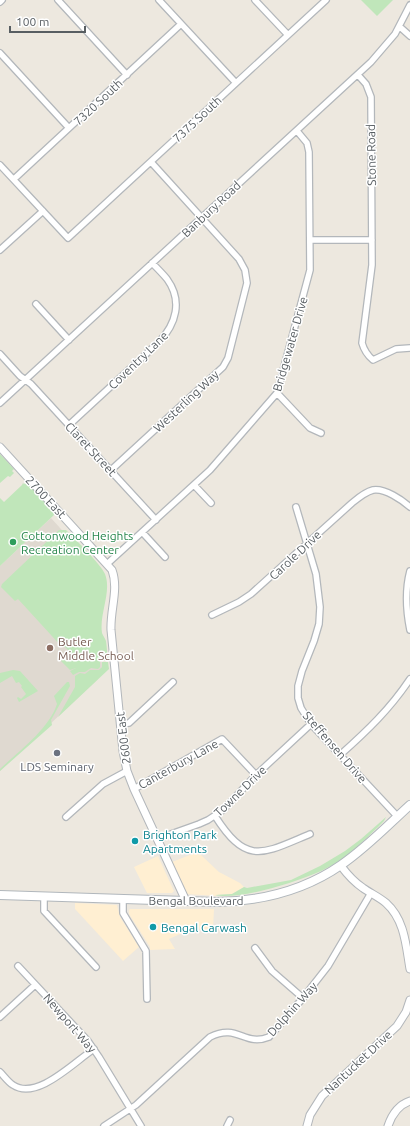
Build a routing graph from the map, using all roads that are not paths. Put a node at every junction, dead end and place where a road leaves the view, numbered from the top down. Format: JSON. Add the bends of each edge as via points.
{"nodes":[{"id":1,"x":58,"y":0,"type":"edge"},
{"id":2,"x":159,"y":0,"type":"edge"},
{"id":3,"x":255,"y":0,"type":"edge"},
{"id":4,"x":326,"y":0,"type":"edge"},
{"id":5,"x":410,"y":6,"type":"edge"},
{"id":6,"x":182,"y":24,"type":"junction"},
{"id":7,"x":400,"y":27,"type":"junction"},
{"id":8,"x":288,"y":35,"type":"junction"},
{"id":9,"x":410,"y":36,"type":"edge"},
{"id":10,"x":0,"y":53,"type":"edge"},
{"id":11,"x":127,"y":75,"type":"junction"},
{"id":12,"x":358,"y":75,"type":"junction"},
{"id":13,"x":236,"y":83,"type":"junction"},
{"id":14,"x":69,"y":128,"type":"junction"},
{"id":15,"x":297,"y":130,"type":"junction"},
{"id":16,"x":151,"y":162,"type":"junction"},
{"id":17,"x":0,"y":164,"type":"edge"},
{"id":18,"x":14,"y":179,"type":"junction"},
{"id":19,"x":43,"y":211,"type":"junction"},
{"id":20,"x":202,"y":217,"type":"junction"},
{"id":21,"x":310,"y":240,"type":"junction"},
{"id":22,"x":372,"y":240,"type":"junction"},
{"id":23,"x":0,"y":250,"type":"edge"},
{"id":24,"x":152,"y":263,"type":"junction"},
{"id":25,"x":36,"y":304,"type":"dead end"},
{"id":26,"x":69,"y":340,"type":"junction"},
{"id":27,"x":410,"y":348,"type":"edge"},
{"id":28,"x":0,"y":354,"type":"edge"},
{"id":29,"x":25,"y":380,"type":"junction"},
{"id":30,"x":277,"y":393,"type":"junction"},
{"id":31,"x":0,"y":403,"type":"edge"},
{"id":32,"x":69,"y":425,"type":"junction"},
{"id":33,"x":321,"y":433,"type":"dead end"},
{"id":34,"x":0,"y":447,"type":"edge"},
{"id":35,"x":110,"y":471,"type":"junction"},
{"id":36,"x":194,"y":485,"type":"junction"},
{"id":37,"x":211,"y":503,"type":"dead end"},
{"id":38,"x":296,"y":507,"type":"dead end"},
{"id":39,"x":410,"y":507,"type":"edge"},
{"id":40,"x":156,"y":520,"type":"junction"},
{"id":41,"x":142,"y":532,"type":"junction"},
{"id":42,"x":307,"y":544,"type":"junction"},
{"id":43,"x":165,"y":557,"type":"dead end"},
{"id":44,"x":108,"y":564,"type":"junction"},
{"id":45,"x":410,"y":571,"type":"edge"},
{"id":46,"x":212,"y":615,"type":"dead end"},
{"id":47,"x":410,"y":630,"type":"edge"},
{"id":48,"x":410,"y":680,"type":"edge"},
{"id":49,"x":173,"y":682,"type":"dead end"},
{"id":50,"x":121,"y":724,"type":"junction"},
{"id":51,"x":311,"y":724,"type":"junction"},
{"id":52,"x":340,"y":755,"type":"junction"},
{"id":53,"x":127,"y":771,"type":"junction"},
{"id":54,"x":256,"y":775,"type":"junction"},
{"id":55,"x":134,"y":789,"type":"junction"},
{"id":56,"x":410,"y":805,"type":"edge"},
{"id":57,"x":215,"y":816,"type":"junction"},
{"id":58,"x":397,"y":816,"type":"junction"},
{"id":59,"x":66,"y":817,"type":"dead end"},
{"id":60,"x":310,"y":834,"type":"dead end"},
{"id":61,"x":157,"y":839,"type":"junction"},
{"id":62,"x":341,"y":866,"type":"junction"},
{"id":63,"x":371,"y":893,"type":"junction"},
{"id":64,"x":0,"y":895,"type":"edge"},
{"id":65,"x":44,"y":896,"type":"junction"},
{"id":66,"x":123,"y":900,"type":"junction"},
{"id":67,"x":186,"y":902,"type":"junction"},
{"id":68,"x":255,"y":948,"type":"dead end"},
{"id":69,"x":18,"y":966,"type":"dead end"},
{"id":70,"x":96,"y":967,"type":"dead end"},
{"id":71,"x":410,"y":970,"type":"edge"},
{"id":72,"x":35,"y":985,"type":"junction"},
{"id":73,"x":303,"y":998,"type":"junction"},
{"id":74,"x":147,"y":999,"type":"dead end"},
{"id":75,"x":410,"y":1000,"type":"edge"},
{"id":76,"x":408,"y":1012,"type":"edge"},
{"id":77,"x":0,"y":1017,"type":"edge"},
{"id":78,"x":94,"y":1049,"type":"junction"},
{"id":79,"x":1,"y":1074,"type":"edge"},
{"id":80,"x":410,"y":1100,"type":"edge"},
{"id":81,"x":131,"y":1109,"type":"junction"},
{"id":82,"x":104,"y":1126,"type":"edge"},
{"id":83,"x":141,"y":1126,"type":"edge"},
{"id":84,"x":307,"y":1126,"type":"edge"},
{"id":85,"x":388,"y":1126,"type":"edge"}],
"edges":[{"from":1,"to":11,"type":"street"},
{"from":2,"to":6,"type":"street"},
{"from":3,"to":8,"type":"street"},
{"from":4,"to":8,"type":"street","name":"7375 South"},
{"from":5,"to":7,"type":"street","name":"Banbury Road"},
{"from":6,"to":11,"type":"street","name":"7320 South"},
{"from":6,"to":13,"type":"street"},
{"from":7,"to":9,"type":"street"},
{"from":7,"to":12,"type":"street","name":"Banbury Road"},
{"from":8,"to":13,"type":"street","name":"7375 South"},
{"from":10,"to":14,"type":"street"},
{"from":11,"to":14,"type":"street","name":"7320 South"},
{"from":12,"to":15,"type":"street","name":"Banbury Road"},
{"from":12,"to":22,"type":"street","name":"Stone Road","via":[[366,84],[371,97]]},
{"from":13,"to":16,"type":"street","name":"7375 South"},
{"from":14,"to":18,"type":"street","name":"7320 South"},
{"from":15,"to":20,"type":"street","name":"Banbury Road"},
{"from":15,"to":21,"type":"street","name":"Bridgewater Drive","via":[[309,148]]},
{"from":16,"to":19,"type":"street","name":"7375 South","via":[[68,238]]},
{"from":16,"to":20,"type":"street","name":"Westerling Way"},
{"from":17,"to":18,"type":"street"},
{"from":18,"to":19,"type":"street"},
{"from":19,"to":23,"type":"street"},
{"from":20,"to":24,"type":"street","name":"Banbury Road"},
{"from":20,"to":35,"type":"street","name":"Westerling Way","via":[[243,264],[247,277],[228,358],[220,370]]},
{"from":21,"to":22,"type":"street"},
{"from":21,"to":30,"type":"street","name":"Bridgewater Drive","via":[[309,276]]},
{"from":22,"to":27,"type":"street","name":"Stone Road","via":[[372,273],[362,335],[364,350],[373,360],[396,349]]},
{"from":24,"to":26,"type":"street","name":"Banbury Road"},
{"from":24,"to":32,"type":"street","name":"Coventry Lane","via":[[174,292],[176,314],[170,329]]},
{"from":25,"to":26,"type":"street"},
{"from":26,"to":29,"type":"street","name":"Banbury Road"},
{"from":28,"to":29,"type":"street","name":"Claret Street"},
{"from":29,"to":31,"type":"street","name":"Banbury Road"},
{"from":29,"to":32,"type":"street","name":"Claret Street"},
{"from":30,"to":33,"type":"street","via":[[310,428]]},
{"from":30,"to":36,"type":"street","name":"Bridgewater Drive"},
{"from":32,"to":35,"type":"street","name":"Claret Street"},
{"from":34,"to":44,"type":"street","name":"2700 East"},
{"from":35,"to":40,"type":"street","name":"Claret Street"},
{"from":36,"to":37,"type":"street"},
{"from":36,"to":40,"type":"street","name":"Bridgewater Drive"},
{"from":38,"to":42,"type":"street","name":"Steffensen Drive"},
{"from":39,"to":42,"type":"street","name":"Carole Drive","via":[[397,497],[374,490],[355,500]]},
{"from":40,"to":41,"type":"street","name":"Bridgewater Drive"},
{"from":41,"to":43,"type":"street"},
{"from":41,"to":44,"type":"street","name":"Bridgewater Drive"},
{"from":42,"to":46,"type":"street","name":"Carole Drive","via":[[252,594]]},
{"from":42,"to":51,"type":"street","name":"Steffensen Drive","via":[[316,574],[320,607],[319,624],[300,678],[298,698]]},
{"from":44,"to":50,"type":"street","name":"2600 East","via":[[115,583],[111,630]]},
{"from":45,"to":47,"type":"street","via":[[407,598]]},
{"from":48,"to":52,"type":"street","via":[[378,720]]},
{"from":49,"to":50,"type":"street","via":[[129,723]]},
{"from":50,"to":53,"type":"street","name":"2600 East"},
{"from":51,"to":52,"type":"street","name":"Steffensen Drive"},
{"from":51,"to":54,"type":"street","name":"Towne Drive"},
{"from":52,"to":58,"type":"street","name":"Steffensen Drive"},
{"from":53,"to":55,"type":"street","name":"2600 East"},
{"from":53,"to":59,"type":"street","name":"Canterbury Lane","via":[[103,784]]},
{"from":54,"to":55,"type":"street","name":"Canterbury Lane","via":[[222,739]]},
{"from":54,"to":57,"type":"street","name":"Towne Drive"},
{"from":55,"to":61,"type":"street","name":"2600 East"},
{"from":56,"to":58,"type":"main road","name":"Bengal Boulevard"},
{"from":57,"to":60,"type":"street","via":[[234,841],[250,850],[275,849]]},
{"from":57,"to":61,"type":"street","name":"Towne Drive"},
{"from":58,"to":62,"type":"main road","name":"Bengal Boulevard"},
{"from":61,"to":67,"type":"street","name":"2600 East"},
{"from":62,"to":63,"type":"street","via":[[356,883]]},
{"from":62,"to":67,"type":"main road","name":"Bengal Boulevard","via":[[305,884],[271,896],[236,902]]},
{"from":63,"to":71,"type":"street","via":[[386,903],[399,919]]},
{"from":63,"to":73,"type":"street","name":"Dolphin Way","via":[[328,966]]},
{"from":64,"to":65,"type":"main road","name":"Bengal Boulevard"},
{"from":65,"to":66,"type":"main road","name":"Bengal Boulevard"},
{"from":65,"to":70,"type":"street","via":[[46,914]]},
{"from":66,"to":67,"type":"main road","name":"Bengal Boulevard"},
{"from":66,"to":74,"type":"street","via":[[123,913],[146,951]]},
{"from":68,"to":73,"type":"street","via":[[272,971]]},
{"from":69,"to":72,"type":"street","name":"Newport Way"},
{"from":72,"to":77,"type":"street"},
{"from":72,"to":78,"type":"street","name":"Newport Way"},
{"from":73,"to":81,"type":"street","name":"Dolphin Way","via":[[269,1037],[262,1040],[234,1032],[217,1033],[210,1037]]},
{"from":75,"to":76,"type":"street","name":"Nantucket Drive"},
{"from":76,"to":84,"type":"street","name":"Nantucket Drive","via":[[397,1026],[322,1096],[310,1115]]},
{"from":78,"to":79,"type":"street","via":[[52,1080],[36,1088],[20,1088]]},
{"from":78,"to":81,"type":"street","name":"Newport Way"},
{"from":80,"to":85,"type":"street","via":[[392,1115]]},
{"from":81,"to":82,"type":"street","name":"Dolphin Way"},
{"from":81,"to":83,"type":"street","name":"Newport Way"}]}
